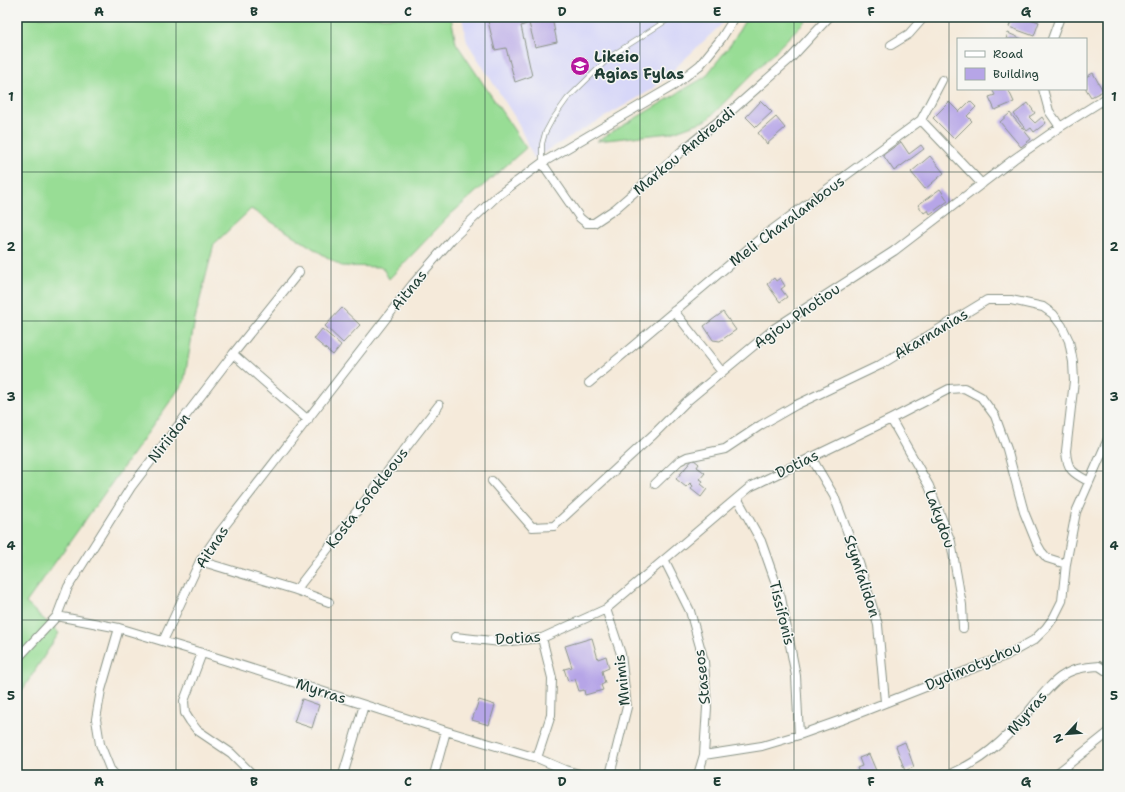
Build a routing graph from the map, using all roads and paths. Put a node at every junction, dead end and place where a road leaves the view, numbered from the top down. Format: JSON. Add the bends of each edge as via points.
{"nodes":[{"id":1,"x":672,"y":17,"type":"edge"},
{"id":2,"x":736,"y":17,"type":"edge"},
{"id":3,"x":829,"y":17,"type":"edge"},
{"id":4,"x":924,"y":17,"type":"edge"},
{"id":5,"x":1060,"y":17,"type":"edge"},
{"id":6,"x":1052,"y":38,"type":"edge"},
{"id":7,"x":891,"y":45,"type":"dead end"},
{"id":8,"x":942,"y":80,"type":"dead end"},
{"id":9,"x":1043,"y":90,"type":"edge"},
{"id":10,"x":1108,"y":97,"type":"edge"},
{"id":11,"x":921,"y":120,"type":"junction"},
{"id":12,"x":1060,"y":127,"type":"junction"},
{"id":13,"x":542,"y":163,"type":"junction"},
{"id":14,"x":982,"y":184,"type":"junction"},
{"id":15,"x":299,"y":272,"type":"dead end"},
{"id":16,"x":674,"y":311,"type":"junction"},
{"id":17,"x":233,"y":354,"type":"junction"},
{"id":18,"x":722,"y":372,"type":"junction"},
{"id":19,"x":589,"y":383,"type":"dead end"},
{"id":20,"x":439,"y":405,"type":"dead end"},
{"id":21,"x":891,"y":419,"type":"junction"},
{"id":22,"x":308,"y":420,"type":"junction"},
{"id":23,"x":1108,"y":439,"type":"edge"},
{"id":24,"x":811,"y":457,"type":"junction"},
{"id":25,"x":492,"y":481,"type":"dead end"},
{"id":26,"x":1088,"y":481,"type":"junction"},
{"id":27,"x":656,"y":484,"type":"dead end"},
{"id":28,"x":737,"y":498,"type":"junction"},
{"id":29,"x":200,"y":561,"type":"junction"},
{"id":30,"x":665,"y":561,"type":"junction"},
{"id":31,"x":1066,"y":564,"type":"junction"},
{"id":32,"x":296,"y":590,"type":"junction"},
{"id":33,"x":329,"y":602,"type":"dead end"},
{"id":34,"x":606,"y":609,"type":"junction"},
{"id":35,"x":57,"y":616,"type":"junction"},
{"id":36,"x":119,"y":628,"type":"junction"},
{"id":37,"x":963,"y":628,"type":"dead end"},
{"id":38,"x":454,"y":637,"type":"dead end"},
{"id":39,"x":542,"y":638,"type":"junction"},
{"id":40,"x":163,"y":641,"type":"junction"},
{"id":41,"x":202,"y":653,"type":"junction"},
{"id":42,"x":17,"y":659,"type":"edge"},
{"id":43,"x":1108,"y":672,"type":"edge"},
{"id":44,"x":885,"y":702,"type":"junction"},
{"id":45,"x":364,"y":705,"type":"junction"},
{"id":46,"x":446,"y":731,"type":"junction"},
{"id":47,"x":1108,"y":733,"type":"edge"},
{"id":48,"x":799,"y":735,"type":"junction"},
{"id":49,"x":704,"y":755,"type":"junction"},
{"id":50,"x":537,"y":758,"type":"junction"},
{"id":51,"x":564,"y":773,"type":"edge"},
{"id":52,"x":115,"y":775,"type":"edge"},
{"id":53,"x":253,"y":775,"type":"edge"},
{"id":54,"x":343,"y":775,"type":"edge"},
{"id":55,"x":434,"y":775,"type":"edge"},
{"id":56,"x":583,"y":775,"type":"edge"},
{"id":57,"x":610,"y":775,"type":"edge"},
{"id":58,"x":698,"y":775,"type":"edge"},
{"id":59,"x":949,"y":775,"type":"edge"},
{"id":60,"x":1055,"y":775,"type":"edge"}],
"edges":[{"from":1,"to":13,"type":"lane","via":[[611,56],[567,99],[545,132]]},
{"from":2,"to":13,"type":"street","name":"Aitnas","via":[[700,64],[673,86]]},
{"from":3,"to":13,"type":"street","name":"Markou Andreadi","via":[[791,58],[730,112],[615,209],[594,223],[586,223],[580,218]]},
{"from":4,"to":7,"type":"street","via":[[909,34]]},
{"from":5,"to":6,"type":"street"},
{"from":8,"to":11,"type":"street"},
{"from":9,"to":12,"type":"street","via":[[1049,111]]},
{"from":10,"to":12,"type":"street","name":"Agiou Photiou"},
{"from":11,"to":14,"type":"street"},
{"from":11,"to":16,"type":"street","name":"Meli Charalambous","via":[[761,238]]},
{"from":12,"to":14,"type":"street","name":"Agiou Photiou"},
{"from":13,"to":22,"type":"street","name":"Aitnas","via":[[496,197],[452,239],[412,285]]},
{"from":14,"to":18,"type":"street","name":"Agiou Photiou","via":[[894,251],[775,328]]},
{"from":15,"to":17,"type":"street","name":"Niriidon"},
{"from":16,"to":18,"type":"street"},
{"from":16,"to":19,"type":"street","name":"Meli Charalambous"},
{"from":17,"to":22,"type":"street"},
{"from":17,"to":35,"type":"street","name":"Niriidon","via":[[131,487],[68,587]]},
{"from":18,"to":25,"type":"street","name":"Agiou Photiou","via":[[686,402],[554,526],[532,527]]},
{"from":20,"to":32,"type":"street","name":"Kosta Sofokleous"},
{"from":21,"to":24,"type":"street","name":"Dotias"},
{"from":21,"to":31,"type":"street","name":"Dotias","via":[[949,389],[964,388],[981,397],[995,416],[1024,512],[1039,548],[1047,558]]},
{"from":21,"to":37,"type":"street","name":"Lakydou","via":[[929,486],[951,542],[962,605]]},
{"from":22,"to":29,"type":"street","name":"Aitnas"},
{"from":23,"to":26,"type":"street","name":"Dydimotychou"},
{"from":24,"to":28,"type":"street","name":"Dotias","via":[[750,487]]},
{"from":24,"to":44,"type":"street","name":"Stymfalidon","via":[[834,496],[859,563],[878,625]]},
{"from":26,"to":27,"type":"street","name":"Akarnanias","via":[[1074,473],[1067,460],[1074,381],[1069,341],[1062,326],[1053,314],[1043,307],[1011,300],[987,300],[880,365],[796,405],[725,449],[679,460]]},
{"from":26,"to":31,"type":"street","name":"Dydimotychou","via":[[1076,512]]},
{"from":28,"to":30,"type":"street","name":"Dotias"},
{"from":28,"to":48,"type":"street","name":"Tissifonis","via":[[761,541],[781,598],[796,676]]},
{"from":29,"to":32,"type":"street"},
{"from":29,"to":40,"type":"street","name":"Aitnas"},
{"from":30,"to":34,"type":"street","name":"Dotias"},
{"from":30,"to":49,"type":"street","name":"Staseos","via":[[690,611],[704,661]]},
{"from":31,"to":44,"type":"street","name":"Dydimotychou","via":[[1062,600],[1054,617],[1034,640],[1007,655]]},
{"from":32,"to":33,"type":"street"},
{"from":34,"to":39,"type":"street","name":"Dotias"},
{"from":34,"to":57,"type":"street","name":"Mnimis","via":[[622,654],[627,707]]},
{"from":35,"to":36,"type":"street","name":"Myrras"},
{"from":35,"to":42,"type":"street"},
{"from":36,"to":40,"type":"street","name":"Myrras"},
{"from":36,"to":52,"type":"street","via":[[101,690],[96,719],[100,744]]},
{"from":38,"to":39,"type":"street","name":"Dotias","via":[[501,642]]},
{"from":39,"to":50,"type":"street","via":[[552,678],[551,715]]},
{"from":40,"to":41,"type":"street","name":"Myrras"},
{"from":41,"to":45,"type":"street","name":"Myrras"},
{"from":41,"to":53,"type":"street","via":[[184,701],[185,713],[197,730],[231,752]]},
{"from":43,"to":59,"type":"street","name":"Myrras","via":[[1099,666],[1082,668],[1064,675],[1048,689],[1000,744],[978,760]]},
{"from":44,"to":48,"type":"street","name":"Dydimotychou"},
{"from":45,"to":46,"type":"street","name":"Myrras"},
{"from":45,"to":54,"type":"street"},
{"from":46,"to":50,"type":"street","name":"Myrras"},
{"from":46,"to":55,"type":"street"},
{"from":47,"to":60,"type":"street"},
{"from":48,"to":49,"type":"street","name":"Dydimotychou","via":[[762,746]]},
{"from":49,"to":58,"type":"street","name":"Staseos"},
{"from":50,"to":51,"type":"street","name":"Myrras"},
{"from":51,"to":56,"type":"street","name":"Myrras"}]}
